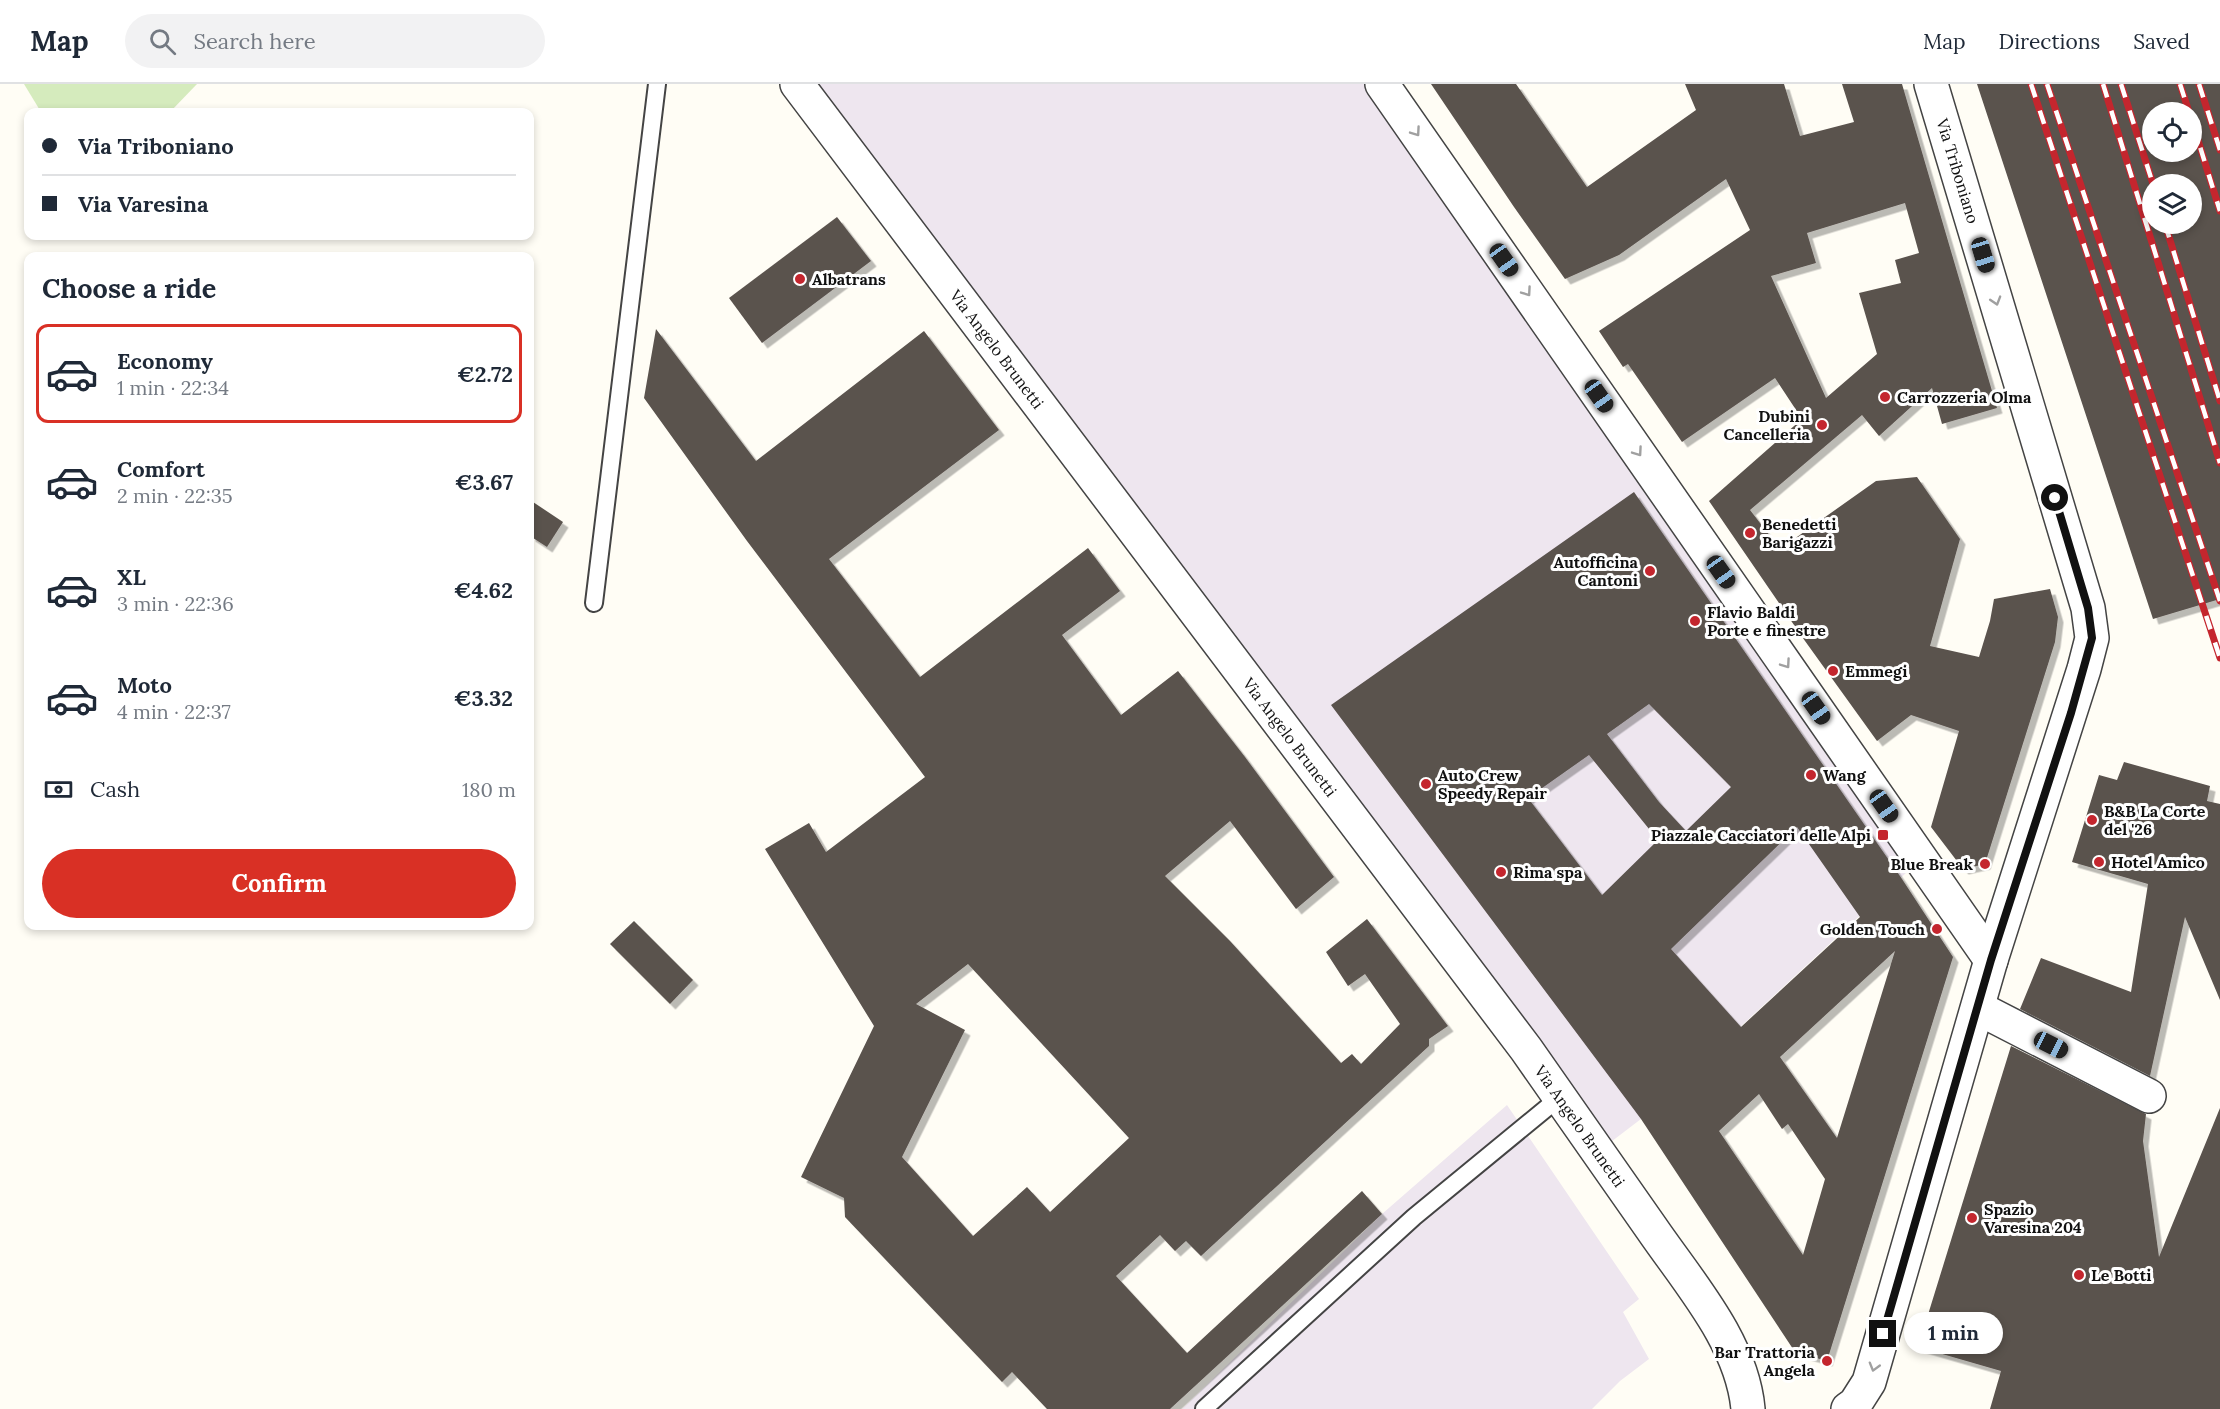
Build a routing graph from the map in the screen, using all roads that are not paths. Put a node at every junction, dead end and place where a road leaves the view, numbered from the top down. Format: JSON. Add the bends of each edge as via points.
{"nodes":[{"id":1,"x":657,"y":84,"type":"edge"},
{"id":2,"x":797,"y":84,"type":"edge"},
{"id":3,"x":1382,"y":84,"type":"edge"},
{"id":4,"x":1931,"y":84,"type":"edge"},
{"id":5,"x":594,"y":603,"type":"dead end"},
{"id":6,"x":1991,"y":960,"type":"junction"},
{"id":7,"x":1978,"y":1008,"type":"junction"},
{"id":8,"x":2149,"y":1096,"type":"dead end"},
{"id":9,"x":1560,"y":1097,"type":"junction"},
{"id":10,"x":1204,"y":1409,"type":"edge"},
{"id":11,"x":1748,"y":1409,"type":"edge"},
{"id":12,"x":1848,"y":1409,"type":"edge"}],
"edges":[{"from":1,"to":5,"type":"lane"},
{"from":2,"to":9,"type":"street","name":"Via Angelo Brunetti"},
{"from":3,"to":6,"type":"street","one_way":true},
{"from":4,"to":6,"type":"street","name":"Via Triboniano","one_way":true,"via":[[2085,597],[2092,638]]},
{"from":6,"to":7,"type":"street"},
{"from":7,"to":8,"type":"street"},
{"from":7,"to":12,"type":"street","one_way":true,"via":[[1869,1382]]},
{"from":9,"to":10,"type":"lane","via":[[1414,1217]]},
{"from":9,"to":11,"type":"street","name":"Via Angelo Brunetti","via":[[1727,1338],[1747,1395]]}]}
